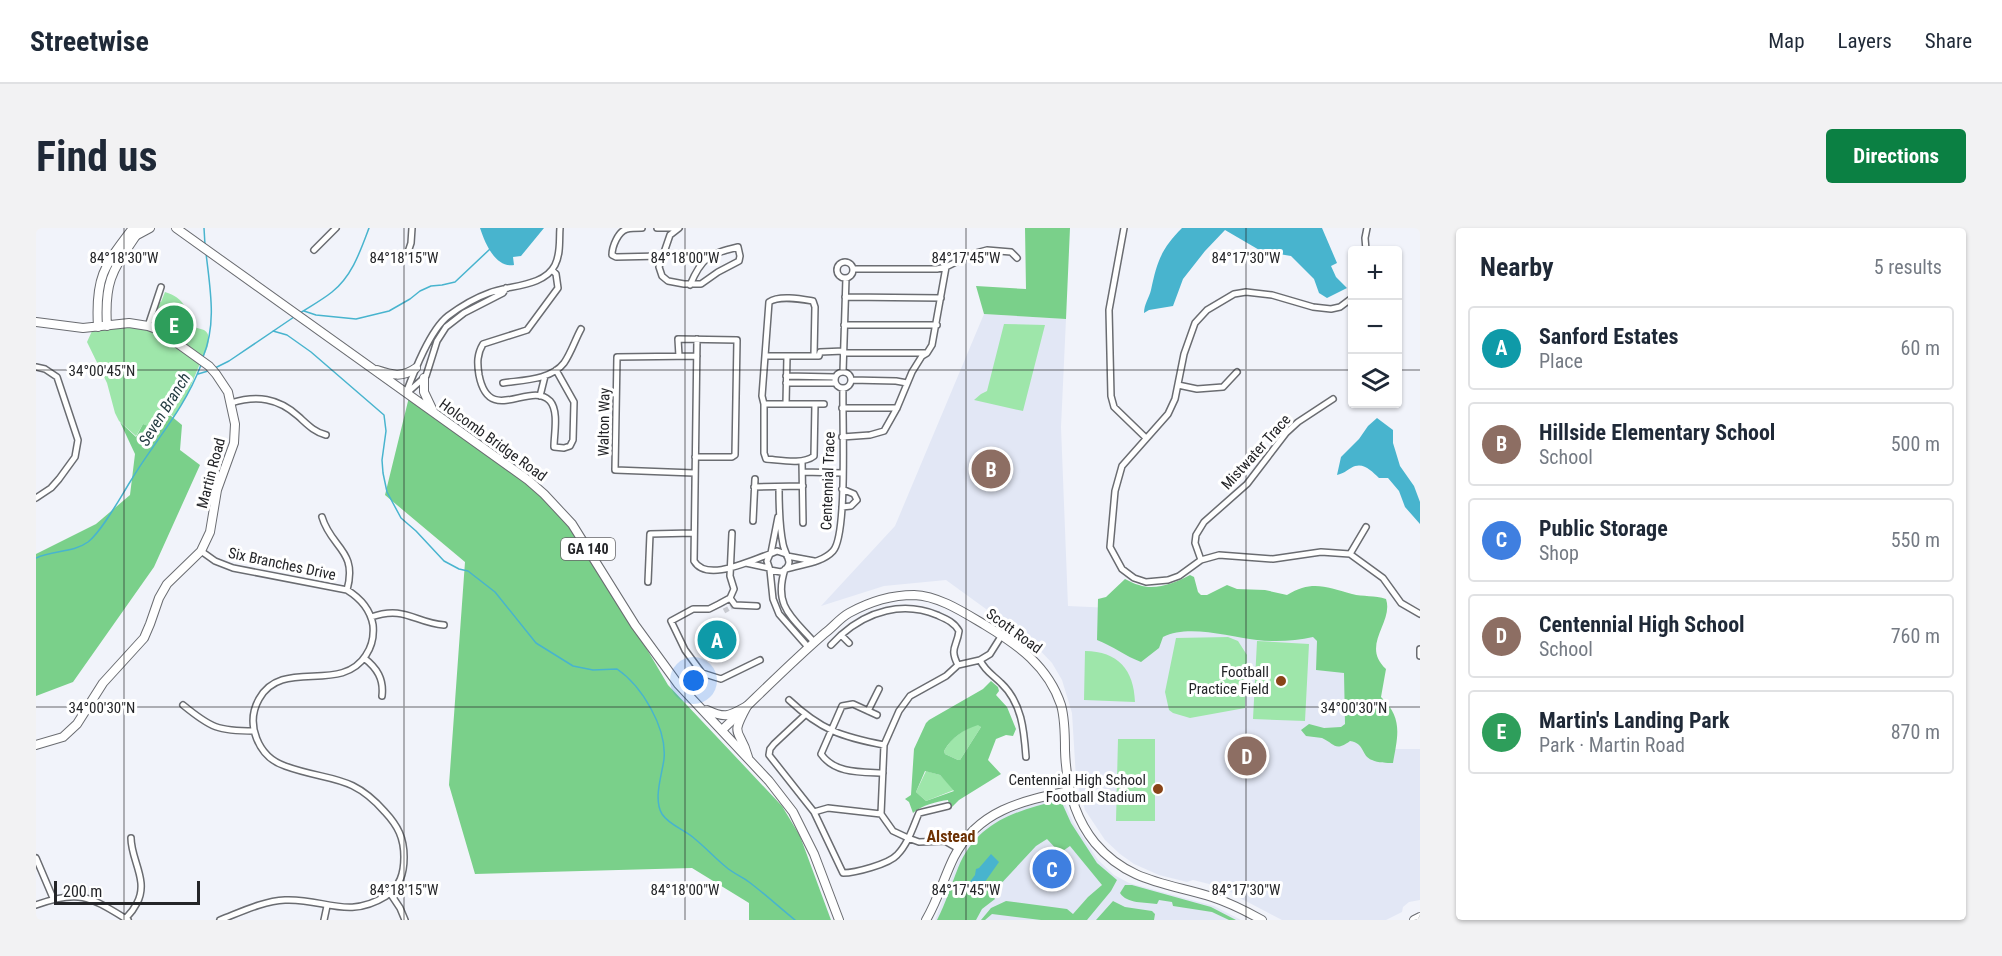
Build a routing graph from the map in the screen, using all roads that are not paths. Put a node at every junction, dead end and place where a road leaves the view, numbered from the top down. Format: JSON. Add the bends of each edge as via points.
{"nodes":[{"id":1,"x":150,"y":228,"type":"edge"},
{"id":2,"x":175,"y":228,"type":"edge"},
{"id":3,"x":336,"y":228,"type":"edge"},
{"id":4,"x":412,"y":228,"type":"edge"},
{"id":5,"x":560,"y":228,"type":"edge"},
{"id":6,"x":642,"y":228,"type":"edge"},
{"id":7,"x":657,"y":228,"type":"edge"},
{"id":8,"x":679,"y":228,"type":"edge"},
{"id":9,"x":1124,"y":228,"type":"edge"},
{"id":10,"x":1366,"y":228,"type":"edge"},
{"id":11,"x":137,"y":230,"type":"edge"},
{"id":12,"x":1366,"y":246,"type":"edge"},
{"id":13,"x":314,"y":250,"type":"dead end"},
{"id":14,"x":408,"y":252,"type":"dead end"},
{"id":15,"x":662,"y":256,"type":"junction"},
{"id":16,"x":1017,"y":258,"type":"dead end"},
{"id":17,"x":946,"y":267,"type":"junction"},
{"id":18,"x":854,"y":269,"type":"junction"},
{"id":19,"x":552,"y":270,"type":"junction"},
{"id":20,"x":846,"y":278,"type":"junction"},
{"id":21,"x":690,"y":285,"type":"junction"},
{"id":22,"x":161,"y":287,"type":"dead end"},
{"id":23,"x":506,"y":288,"type":"junction"},
{"id":24,"x":487,"y":293,"type":"junction"},
{"id":25,"x":844,"y":297,"type":"junction"},
{"id":26,"x":942,"y":298,"type":"junction"},
{"id":27,"x":491,"y":299,"type":"junction"},
{"id":28,"x":1350,"y":300,"type":"edge"},
{"id":29,"x":36,"y":322,"type":"edge"},
{"id":30,"x":844,"y":325,"type":"junction"},
{"id":31,"x":936,"y":325,"type":"junction"},
{"id":32,"x":107,"y":326,"type":"junction"},
{"id":33,"x":148,"y":326,"type":"junction"},
{"id":34,"x":98,"y":327,"type":"junction"},
{"id":35,"x":581,"y":329,"type":"dead end"},
{"id":36,"x":434,"y":339,"type":"junction"},
{"id":37,"x":697,"y":339,"type":"junction"},
{"id":38,"x":843,"y":352,"type":"junction"},
{"id":39,"x":927,"y":353,"type":"junction"},
{"id":40,"x":814,"y":355,"type":"junction"},
{"id":41,"x":678,"y":356,"type":"junction"},
{"id":42,"x":696,"y":356,"type":"junction"},
{"id":43,"x":765,"y":356,"type":"junction"},
{"id":44,"x":787,"y":356,"type":"junction"},
{"id":45,"x":36,"y":367,"type":"edge"},
{"id":46,"x":369,"y":367,"type":"junction"},
{"id":47,"x":416,"y":368,"type":"junction"},
{"id":48,"x":556,"y":370,"type":"junction"},
{"id":49,"x":843,"y":372,"type":"junction"},
{"id":50,"x":1238,"y":372,"type":"dead end"},
{"id":51,"x":545,"y":376,"type":"junction"},
{"id":52,"x":424,"y":378,"type":"junction"},
{"id":53,"x":786,"y":380,"type":"junction"},
{"id":54,"x":836,"y":380,"type":"junction"},
{"id":55,"x":851,"y":380,"type":"junction"},
{"id":56,"x":503,"y":383,"type":"dead end"},
{"id":57,"x":907,"y":383,"type":"junction"},
{"id":58,"x":1178,"y":385,"type":"junction"},
{"id":59,"x":843,"y":388,"type":"junction"},
{"id":60,"x":406,"y":394,"type":"junction"},
{"id":61,"x":540,"y":396,"type":"junction"},
{"id":62,"x":1333,"y":399,"type":"dead end"},
{"id":63,"x":231,"y":403,"type":"junction"},
{"id":64,"x":764,"y":404,"type":"junction"},
{"id":65,"x":786,"y":404,"type":"junction"},
{"id":66,"x":815,"y":404,"type":"junction"},
{"id":67,"x":824,"y":404,"type":"dead end"},
{"id":68,"x":843,"y":408,"type":"junction"},
{"id":69,"x":897,"y":408,"type":"junction"},
{"id":70,"x":435,"y":414,"type":"junction"},
{"id":71,"x":326,"y":435,"type":"dead end"},
{"id":72,"x":842,"y":437,"type":"junction"},
{"id":73,"x":1146,"y":438,"type":"junction"},
{"id":74,"x":695,"y":457,"type":"junction"},
{"id":75,"x":802,"y":461,"type":"junction"},
{"id":76,"x":803,"y":472,"type":"junction"},
{"id":77,"x":694,"y":473,"type":"junction"},
{"id":78,"x":842,"y":473,"type":"junction"},
{"id":79,"x":755,"y":479,"type":"dead end"},
{"id":80,"x":803,"y":486,"type":"junction"},
{"id":81,"x":754,"y":487,"type":"junction"},
{"id":82,"x":779,"y":487,"type":"junction"},
{"id":83,"x":842,"y":489,"type":"junction"},
{"id":84,"x":36,"y":498,"type":"edge"},
{"id":85,"x":842,"y":507,"type":"junction"},
{"id":86,"x":779,"y":516,"type":"junction"},
{"id":87,"x":322,"y":518,"type":"dead end"},
{"id":88,"x":753,"y":521,"type":"dead end"},
{"id":89,"x":803,"y":523,"type":"dead end"},
{"id":90,"x":1366,"y":527,"type":"dead end"},
{"id":91,"x":693,"y":533,"type":"junction"},
{"id":92,"x":732,"y":533,"type":"dead end"},
{"id":93,"x":201,"y":551,"type":"junction"},
{"id":94,"x":770,"y":554,"type":"junction"},
{"id":95,"x":1350,"y":554,"type":"junction"},
{"id":96,"x":786,"y":555,"type":"junction"},
{"id":97,"x":1201,"y":560,"type":"junction"},
{"id":98,"x":814,"y":561,"type":"junction"},
{"id":99,"x":744,"y":562,"type":"junction"},
{"id":100,"x":731,"y":567,"type":"junction"},
{"id":101,"x":770,"y":569,"type":"junction"},
{"id":102,"x":786,"y":569,"type":"junction"},
{"id":103,"x":648,"y":582,"type":"dead end"},
{"id":104,"x":346,"y":590,"type":"junction"},
{"id":105,"x":730,"y":598,"type":"junction"},
{"id":106,"x":719,"y":604,"type":"junction"},
{"id":107,"x":756,"y":606,"type":"dead end"},
{"id":108,"x":724,"y":611,"type":"dead end"},
{"id":109,"x":1420,"y":614,"type":"edge"},
{"id":110,"x":371,"y":617,"type":"junction"},
{"id":111,"x":444,"y":625,"type":"dead end"},
{"id":112,"x":842,"y":635,"type":"junction"},
{"id":113,"x":1002,"y":635,"type":"junction"},
{"id":114,"x":849,"y":643,"type":"dead end"},
{"id":115,"x":811,"y":645,"type":"junction"},
{"id":116,"x":831,"y":645,"type":"dead end"},
{"id":117,"x":1420,"y":649,"type":"edge"},
{"id":118,"x":1420,"y":656,"type":"edge"},
{"id":119,"x":364,"y":658,"type":"junction"},
{"id":120,"x":760,"y":660,"type":"dead end"},
{"id":121,"x":980,"y":660,"type":"junction"},
{"id":122,"x":958,"y":665,"type":"junction"},
{"id":123,"x":879,"y":689,"type":"dead end"},
{"id":124,"x":382,"y":696,"type":"dead end"},
{"id":125,"x":789,"y":700,"type":"dead end"},
{"id":126,"x":183,"y":705,"type":"dead end"},
{"id":127,"x":747,"y":706,"type":"junction"},
{"id":128,"x":700,"y":707,"type":"junction"},
{"id":129,"x":868,"y":711,"type":"junction"},
{"id":130,"x":805,"y":715,"type":"junction"},
{"id":131,"x":877,"y":715,"type":"dead end"},
{"id":132,"x":722,"y":730,"type":"junction"},
{"id":133,"x":254,"y":731,"type":"junction"},
{"id":134,"x":831,"y":731,"type":"junction"},
{"id":135,"x":36,"y":745,"type":"edge"},
{"id":136,"x":884,"y":745,"type":"junction"},
{"id":137,"x":1026,"y":757,"type":"dead end"},
{"id":138,"x":749,"y":759,"type":"junction"},
{"id":139,"x":883,"y":773,"type":"junction"},
{"id":140,"x":1069,"y":791,"type":"junction"},
{"id":141,"x":948,"y":806,"type":"dead end"},
{"id":142,"x":814,"y":813,"type":"junction"},
{"id":143,"x":881,"y":814,"type":"junction"},
{"id":144,"x":131,"y":838,"type":"dead end"},
{"id":145,"x":908,"y":838,"type":"junction"},
{"id":146,"x":959,"y":849,"type":"junction"},
{"id":147,"x":36,"y":858,"type":"edge"},
{"id":148,"x":390,"y":893,"type":"junction"},
{"id":149,"x":53,"y":898,"type":"junction"},
{"id":150,"x":36,"y":905,"type":"edge"},
{"id":151,"x":327,"y":906,"type":"junction"},
{"id":152,"x":1420,"y":917,"type":"edge"},
{"id":153,"x":127,"y":919,"type":"edge"},
{"id":154,"x":220,"y":920,"type":"edge"},
{"id":155,"x":324,"y":920,"type":"edge"},
{"id":156,"x":405,"y":920,"type":"edge"},
{"id":157,"x":839,"y":920,"type":"edge"},
{"id":158,"x":926,"y":920,"type":"edge"},
{"id":159,"x":1262,"y":920,"type":"edge"},
{"id":160,"x":1414,"y":920,"type":"edge"}],
"edges":[{"from":1,"to":11,"type":"main road"},
{"from":2,"to":46,"type":"main road","name":"Holcomb Bridge Road","number":"GA 140"},
{"from":3,"to":13,"type":"street"},
{"from":4,"to":14,"type":"street"},
{"from":5,"to":19,"type":"street","via":[[558,257]]},
{"from":6,"to":15,"type":"street","via":[[622,232],[612,255]]},
{"from":7,"to":8,"type":"street"},
{"from":8,"to":15,"type":"street","via":[[670,235]]},
{"from":9,"to":73,"type":"street","via":[[1109,309],[1111,396],[1114,407]]},
{"from":10,"to":12,"type":"street"},
{"from":11,"to":32,"type":"street","via":[[108,286]]},
{"from":11,"to":34,"type":"street","via":[[111,258],[102,276],[96,298]]},
{"from":15,"to":21,"type":"street","via":[[662,276]]},
{"from":16,"to":17,"type":"street","via":[[1011,252],[987,250]]},
{"from":17,"to":18,"type":"street"},
{"from":17,"to":26,"type":"street"},
{"from":18,"to":20,"type":"street"},
{"from":18,"to":20,"type":"street","via":[[849,262],[840,263],[838,273]]},
{"from":19,"to":23,"type":"street","via":[[542,278]]},
{"from":19,"to":61,"type":"street","via":[[558,288],[527,330],[483,344],[477,358],[481,383],[491,398],[507,402]]},
{"from":20,"to":25,"type":"street"},
{"from":21,"to":21,"type":"street","via":[[706,282],[739,261],[738,247],[706,257]]},
{"from":22,"to":33,"type":"street"},
{"from":23,"to":24,"type":"street"},
{"from":23,"to":27,"type":"street"},
{"from":24,"to":27,"type":"street"},
{"from":24,"to":36,"type":"street","via":[[447,317]]},
{"from":25,"to":26,"type":"street"},
{"from":25,"to":30,"type":"street"},
{"from":26,"to":31,"type":"street"},
{"from":27,"to":36,"type":"street","via":[[453,320]]},
{"from":28,"to":58,"type":"street","via":[[1331,309],[1260,292],[1234,294],[1207,310],[1195,323]]},
{"from":29,"to":34,"type":"street","name":"Martin Road"},
{"from":30,"to":31,"type":"street"},
{"from":30,"to":38,"type":"street"},
{"from":31,"to":39,"type":"street"},
{"from":32,"to":33,"type":"street","name":"Martin Road"},
{"from":32,"to":34,"type":"street","name":"Martin Road"},
{"from":33,"to":63,"type":"street","name":"Martin Road","via":[[169,335],[209,366],[223,383]]},
{"from":35,"to":48,"type":"street","via":[[564,363]]},
{"from":36,"to":47,"type":"street"},
{"from":36,"to":52,"type":"street"},
{"from":37,"to":41,"type":"street","via":[[678,339]]},
{"from":37,"to":42,"type":"street"},
{"from":37,"to":74,"type":"street","via":[[737,340],[736,448],[732,457]]},
{"from":38,"to":39,"type":"street"},
{"from":38,"to":40,"type":"street"},
{"from":38,"to":49,"type":"street"},
{"from":39,"to":57,"type":"street"},
{"from":40,"to":43,"type":"street","via":[[813,301],[781,298],[769,303]]},
{"from":40,"to":44,"type":"street"},
{"from":41,"to":42,"type":"street","name":"Walton Way"},
{"from":41,"to":77,"type":"street","name":"Walton Way","via":[[617,357],[615,470]]},
{"from":42,"to":74,"type":"street"},
{"from":43,"to":44,"type":"street"},
{"from":43,"to":64,"type":"street"},
{"from":44,"to":53,"type":"street"},
{"from":45,"to":84,"type":"street","via":[[57,377],[78,440],[75,457],[51,488]]},
{"from":46,"to":47,"type":"main road","via":[[394,376]]},
{"from":46,"to":60,"type":"main road","name":"Holcomb Bridge Road","number":"GA 140"},
{"from":47,"to":60,"type":"street"},
{"from":48,"to":51,"type":"street"},
{"from":48,"to":61,"type":"street","via":[[574,402],[570,446],[554,447],[554,408],[547,398]]},
{"from":49,"to":54,"type":"street","via":[[837,374]]},
{"from":49,"to":55,"type":"street"},
{"from":50,"to":58,"type":"street","via":[[1223,387],[1197,389]]},
{"from":51,"to":56,"type":"street"},
{"from":51,"to":61,"type":"street"},
{"from":52,"to":60,"type":"street"},
{"from":52,"to":70,"type":"main road","via":[[424,392]]},
{"from":53,"to":54,"type":"street"},
{"from":53,"to":65,"type":"street"},
{"from":54,"to":59,"type":"street","via":[[838,387]]},
{"from":55,"to":57,"type":"street"},
{"from":55,"to":59,"type":"street"},
{"from":57,"to":69,"type":"street"},
{"from":58,"to":73,"type":"street","via":[[1168,414]]},
{"from":59,"to":68,"type":"street","name":"Centennial Trace"},
{"from":60,"to":70,"type":"main road","name":"Holcomb Bridge Road","number":"GA 140"},
{"from":62,"to":97,"type":"street","name":"Mistwater Trace","via":[[1286,433],[1248,484],[1203,522],[1195,543]]},
{"from":63,"to":71,"type":"street","via":[[253,398],[274,401]]},
{"from":63,"to":93,"type":"street","name":"Martin Road","via":[[234,443],[217,489],[210,532]]},
{"from":64,"to":65,"type":"street"},
{"from":64,"to":75,"type":"street","via":[[766,459]]},
{"from":65,"to":66,"type":"street"},
{"from":66,"to":67,"type":"street"},
{"from":66,"to":75,"type":"street","via":[[814,456]]},
{"from":68,"to":69,"type":"street"},
{"from":68,"to":72,"type":"street","name":"Centennial Trace"},
{"from":69,"to":72,"type":"street","via":[[879,433]]},
{"from":70,"to":128,"type":"main road","name":"Holcomb Bridge Road","number":"GA 140","via":[[528,480],[559,509],[649,646]]},
{"from":72,"to":78,"type":"street","name":"Centennial Trace"},
{"from":73,"to":97,"type":"street","via":[[1122,466],[1118,477],[1110,547],[1122,569],[1146,582],[1179,576]]},
{"from":74,"to":77,"type":"street"},
{"from":75,"to":76,"type":"street"},
{"from":76,"to":78,"type":"street"},
{"from":76,"to":80,"type":"street"},
{"from":77,"to":91,"type":"street"},
{"from":78,"to":83,"type":"street","name":"Centennial Trace"},
{"from":79,"to":81,"type":"street"},
{"from":80,"to":82,"type":"street"},
{"from":80,"to":89,"type":"street"},
{"from":81,"to":82,"type":"street"},
{"from":81,"to":88,"type":"street"},
{"from":82,"to":86,"type":"street"},
{"from":83,"to":85,"type":"street","name":"Centennial Trace"},
{"from":83,"to":85,"type":"street","via":[[854,494],[857,500]]},
{"from":85,"to":98,"type":"street","name":"Centennial Trace","via":[[836,549]]},
{"from":86,"to":94,"type":"street"},
{"from":86,"to":96,"type":"street"},
{"from":87,"to":104,"type":"street","via":[[347,559],[350,574]]},
{"from":90,"to":95,"type":"street"},
{"from":91,"to":100,"type":"street","via":[[697,566],[716,571]]},
{"from":91,"to":103,"type":"street","via":[[650,534]]},
{"from":92,"to":100,"type":"street"},
{"from":93,"to":104,"type":"street","name":"Six Branches Drive","via":[[232,568]]},
{"from":93,"to":135,"type":"street","name":"Martin Road","via":[[166,584],[144,638],[103,683],[77,724],[63,736]]},
{"from":94,"to":96,"type":"street","via":[[777,551]]},
{"from":94,"to":99,"type":"street"},
{"from":94,"to":101,"type":"street"},
{"from":95,"to":97,"type":"street","via":[[1321,552],[1273,559],[1219,555]]},
{"from":95,"to":109,"type":"street","via":[[1383,578],[1407,608]]},
{"from":96,"to":98,"type":"street"},
{"from":96,"to":102,"type":"street"},
{"from":98,"to":102,"type":"street","name":"Centennial Trace"},
{"from":99,"to":100,"type":"street"},
{"from":99,"to":101,"type":"street"},
{"from":100,"to":105,"type":"street","via":[[734,589]]},
{"from":101,"to":102,"type":"street","via":[[778,573]]},
{"from":101,"to":115,"type":"street","via":[[779,614]]},
{"from":102,"to":115,"type":"street","via":[[780,591],[783,603]]},
{"from":104,"to":110,"type":"street","name":"Six Branches Drive","via":[[362,601]]},
{"from":105,"to":106,"type":"street"},
{"from":105,"to":107,"type":"street","via":[[735,605]]},
{"from":106,"to":108,"type":"street"},
{"from":106,"to":120,"type":"street","via":[[709,609],[693,609],[671,621],[694,663],[702,673],[722,679]]},
{"from":110,"to":111,"type":"street","via":[[400,613]]},
{"from":110,"to":119,"type":"street","via":[[373,638]]},
{"from":112,"to":114,"type":"street"},
{"from":112,"to":116,"type":"street"},
{"from":112,"to":122,"type":"street","via":[[872,614],[895,608],[927,611],[956,625],[959,631],[953,656]]},
{"from":113,"to":115,"type":"street","name":"Scott Road","via":[[957,608],[916,595],[870,602],[846,614]]},
{"from":113,"to":121,"type":"street","via":[[990,654]]},
{"from":113,"to":140,"type":"street","name":"Scott Road","via":[[1030,657],[1054,687],[1062,708]]},
{"from":115,"to":127,"type":"street","name":"Scott Road"},
{"from":117,"to":118,"type":"street"},
{"from":119,"to":124,"type":"street","via":[[380,675]]},
{"from":119,"to":133,"type":"street","via":[[341,674],[289,677],[273,683],[256,704]]},
{"from":121,"to":122,"type":"street"},
{"from":121,"to":137,"type":"street","via":[[1014,701],[1023,727]]},
{"from":122,"to":136,"type":"street","via":[[909,696]]},
{"from":123,"to":129,"type":"street"},
{"from":125,"to":130,"type":"street"},
{"from":126,"to":133,"type":"street","via":[[216,728]]},
{"from":127,"to":128,"type":"main road","via":[[724,717]]},
{"from":127,"to":132,"type":"street","name":"Scott Road"},
{"from":127,"to":138,"type":"main road","via":[[736,728]]},
{"from":128,"to":132,"type":"main road","name":"Holcomb Bridge Road","number":"GA 140"},
{"from":129,"to":131,"type":"street"},
{"from":129,"to":134,"type":"street","via":[[853,704],[842,706]]},
{"from":130,"to":134,"type":"street"},
{"from":130,"to":142,"type":"street","via":[[774,744],[769,755]]},
{"from":132,"to":138,"type":"main road","name":"Holcomb Bridge Road","number":"GA 140"},
{"from":133,"to":148,"type":"street","via":[[261,749],[275,762],[355,786],[373,798],[393,821],[403,840],[404,865],[399,883]]},
{"from":134,"to":136,"type":"street"},
{"from":134,"to":139,"type":"street","via":[[821,754],[828,764],[849,771]]},
{"from":136,"to":139,"type":"street"},
{"from":138,"to":157,"type":"main road","name":"Holcomb Bridge Road","number":"GA 140","via":[[781,795],[804,830]]},
{"from":139,"to":143,"type":"street"},
{"from":140,"to":146,"type":"street","via":[[1005,807],[984,820]]},
{"from":140,"to":159,"type":"street","name":"Scott Road","via":[[1080,820],[1095,843],[1129,872],[1228,903]]},
{"from":141,"to":145,"type":"street","via":[[919,813]]},
{"from":142,"to":143,"type":"street","via":[[828,808]]},
{"from":142,"to":145,"type":"street","via":[[843,873],[894,858]]},
{"from":143,"to":145,"type":"street","via":[[893,831]]},
{"from":144,"to":153,"type":"street","via":[[141,888]]},
{"from":145,"to":146,"type":"street","via":[[918,842],[945,841]]},
{"from":146,"to":158,"type":"street"},
{"from":147,"to":149,"type":"street"},
{"from":148,"to":151,"type":"street","via":[[357,909]]},
{"from":148,"to":156,"type":"street"},
{"from":149,"to":150,"type":"street"},
{"from":149,"to":153,"type":"street","via":[[88,897]]},
{"from":151,"to":154,"type":"street","via":[[295,900],[273,901]]},
{"from":151,"to":155,"type":"street"},
{"from":152,"to":160,"type":"street"}]}
